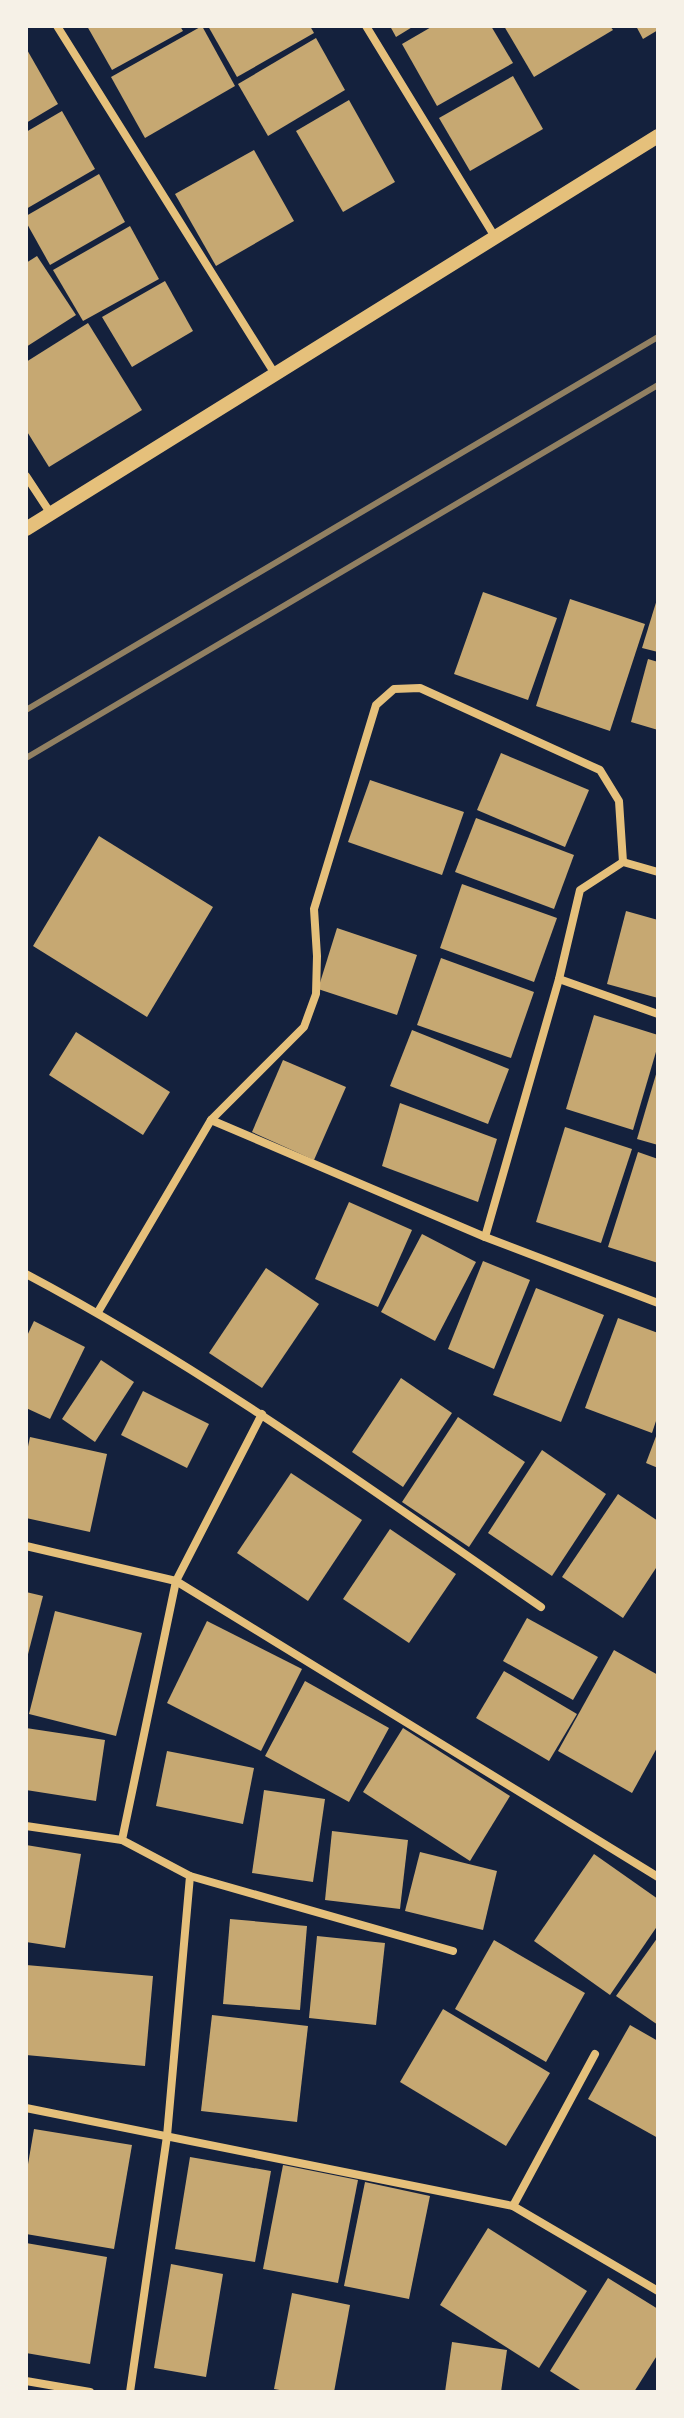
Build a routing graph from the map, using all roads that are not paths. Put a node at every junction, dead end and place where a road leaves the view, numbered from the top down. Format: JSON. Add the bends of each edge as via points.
{"nodes":[{"id":1,"x":57,"y":26,"type":"edge"},
{"id":2,"x":366,"y":26,"type":"edge"},
{"id":3,"x":658,"y":136,"type":"edge"},
{"id":4,"x":495,"y":237,"type":"junction"},
{"id":5,"x":275,"y":374,"type":"junction"},
{"id":6,"x":26,"y":476,"type":"edge"},
{"id":7,"x":51,"y":514,"type":"junction"},
{"id":8,"x":26,"y":529,"type":"edge"},
{"id":9,"x":623,"y":862,"type":"junction"},
{"id":10,"x":658,"y":872,"type":"edge"},
{"id":11,"x":559,"y":979,"type":"junction"},
{"id":12,"x":658,"y":1014,"type":"edge"},
{"id":13,"x":211,"y":1120,"type":"junction"},
{"id":14,"x":485,"y":1237,"type":"junction"},
{"id":15,"x":26,"y":1274,"type":"edge"},
{"id":16,"x":658,"y":1303,"type":"edge"},
{"id":17,"x":98,"y":1312,"type":"junction"},
{"id":18,"x":262,"y":1414,"type":"junction"},
{"id":19,"x":26,"y":1546,"type":"edge"},
{"id":20,"x":176,"y":1581,"type":"junction"},
{"id":21,"x":541,"y":1607,"type":"dead end"},
{"id":22,"x":26,"y":1826,"type":"edge"},
{"id":23,"x":122,"y":1840,"type":"junction"},
{"id":24,"x":190,"y":1876,"type":"junction"},
{"id":25,"x":658,"y":1877,"type":"edge"},
{"id":26,"x":453,"y":1951,"type":"dead end"},
{"id":27,"x":595,"y":2054,"type":"dead end"},
{"id":28,"x":26,"y":2108,"type":"edge"},
{"id":29,"x":167,"y":2136,"type":"junction"},
{"id":30,"x":513,"y":2206,"type":"junction"},
{"id":31,"x":658,"y":2291,"type":"edge"},
{"id":32,"x":26,"y":2381,"type":"edge"},
{"id":33,"x":90,"y":2392,"type":"edge"},
{"id":34,"x":130,"y":2392,"type":"edge"}],
"edges":[{"from":1,"to":5,"type":"street"},
{"from":2,"to":4,"type":"street"},
{"from":3,"to":4,"type":"street"},
{"from":4,"to":5,"type":"street"},
{"from":5,"to":7,"type":"street"},
{"from":6,"to":7,"type":"street"},
{"from":7,"to":8,"type":"street"},
{"from":9,"to":10,"type":"street"},
{"from":9,"to":11,"type":"street","via":[[580,890]]},
{"from":9,"to":13,"type":"street","via":[[619,801],[600,770],[420,688],[394,689],[376,705],[314,909],[316,994],[304,1027]]},
{"from":11,"to":12,"type":"street"},
{"from":11,"to":14,"type":"street"},
{"from":13,"to":14,"type":"street"},
{"from":13,"to":17,"type":"street"},
{"from":14,"to":16,"type":"street"},
{"from":15,"to":17,"type":"street"},
{"from":17,"to":18,"type":"street"},
{"from":18,"to":20,"type":"street"},
{"from":18,"to":21,"type":"street"},
{"from":19,"to":20,"type":"street"},
{"from":20,"to":23,"type":"street"},
{"from":20,"to":25,"type":"street"},
{"from":22,"to":23,"type":"street"},
{"from":23,"to":24,"type":"street"},
{"from":24,"to":26,"type":"street"},
{"from":24,"to":29,"type":"street"},
{"from":27,"to":30,"type":"street"},
{"from":28,"to":29,"type":"street"},
{"from":29,"to":30,"type":"street"},
{"from":29,"to":34,"type":"street"},
{"from":30,"to":31,"type":"street"},
{"from":32,"to":33,"type":"street"}]}
